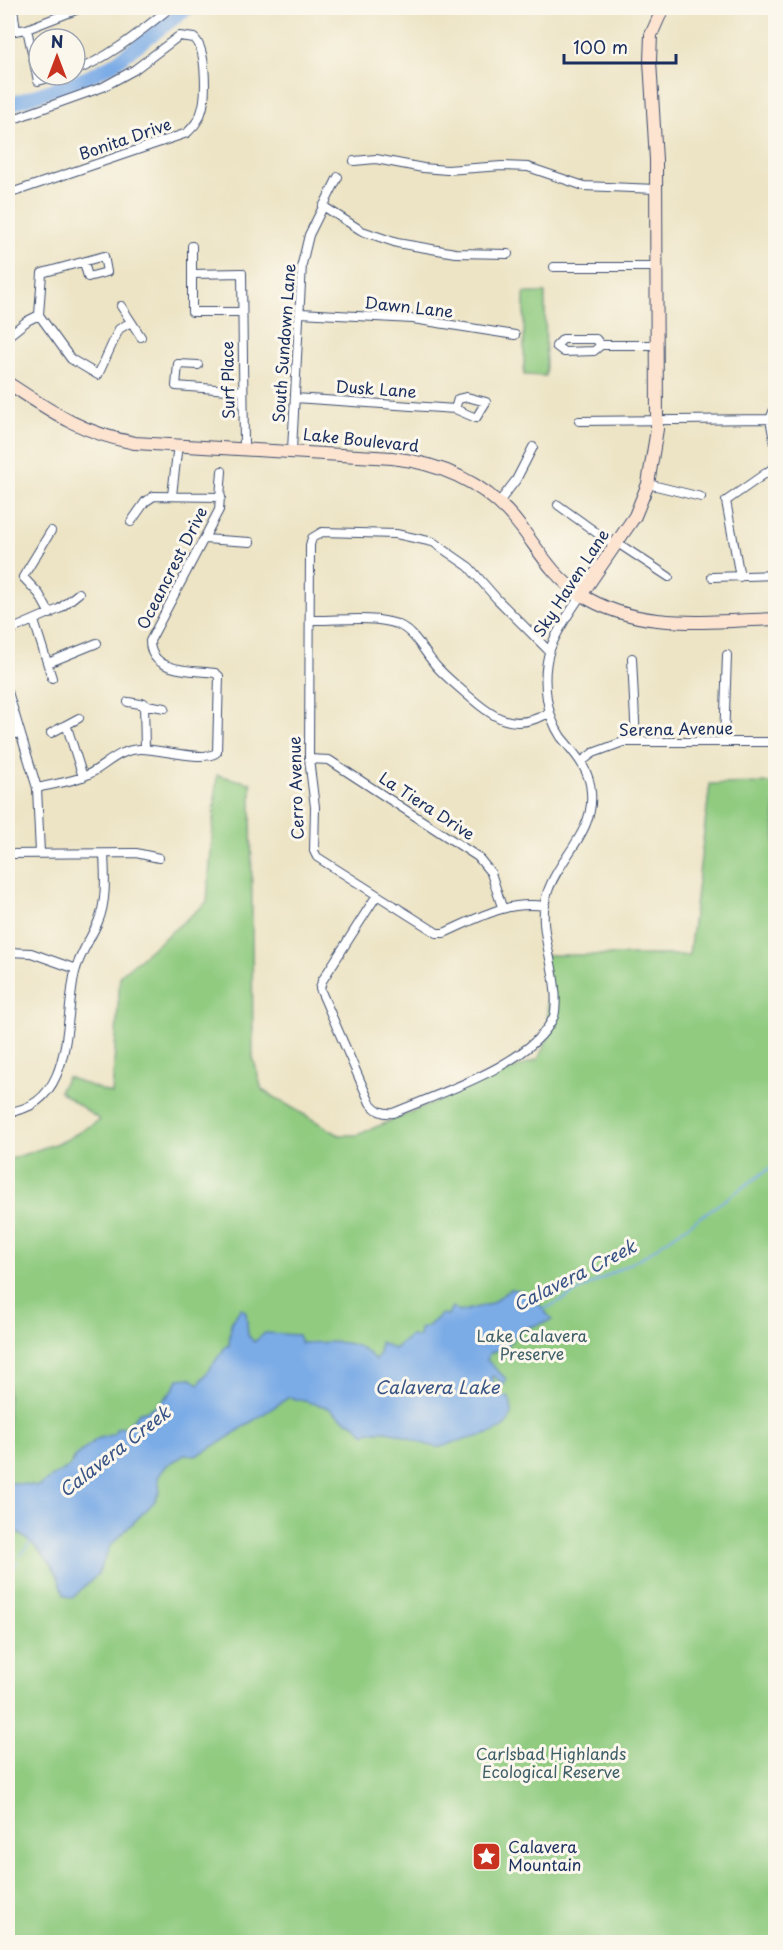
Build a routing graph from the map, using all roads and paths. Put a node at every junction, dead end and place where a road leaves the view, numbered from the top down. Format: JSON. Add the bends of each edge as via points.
{"nodes":[{"id":1,"x":14,"y":8,"type":"edge"},
{"id":2,"x":81,"y":8,"type":"edge"},
{"id":3,"x":170,"y":8,"type":"edge"},
{"id":4,"x":663,"y":8,"type":"edge"},
{"id":5,"x":32,"y":27,"type":"edge"},
{"id":6,"x":27,"y":29,"type":"edge"},
{"id":7,"x":12,"y":32,"type":"edge"},
{"id":8,"x":87,"y":64,"type":"edge"},
{"id":9,"x":8,"y":121,"type":"edge"},
{"id":10,"x":354,"y":161,"type":"dead end"},
{"id":11,"x":338,"y":177,"type":"dead end"},
{"id":12,"x":656,"y":189,"type":"junction"},
{"id":13,"x":8,"y":194,"type":"edge"},
{"id":14,"x":323,"y":206,"type":"junction"},
{"id":15,"x":192,"y":246,"type":"dead end"},
{"id":16,"x":508,"y":254,"type":"dead end"},
{"id":17,"x":84,"y":262,"type":"dead end"},
{"id":18,"x":554,"y":267,"type":"dead end"},
{"id":19,"x":657,"y":267,"type":"junction"},
{"id":20,"x":192,"y":274,"type":"junction"},
{"id":21,"x":121,"y":306,"type":"dead end"},
{"id":22,"x":242,"y":312,"type":"junction"},
{"id":23,"x":300,"y":313,"type":"junction"},
{"id":24,"x":39,"y":315,"type":"junction"},
{"id":25,"x":131,"y":322,"type":"junction"},
{"id":26,"x":515,"y":335,"type":"dead end"},
{"id":27,"x":8,"y":336,"type":"edge"},
{"id":28,"x":141,"y":337,"type":"dead end"},
{"id":29,"x":657,"y":345,"type":"junction"},
{"id":30,"x":556,"y":346,"type":"dead end"},
{"id":31,"x":198,"y":365,"type":"dead end"},
{"id":32,"x":8,"y":383,"type":"edge"},
{"id":33,"x":242,"y":391,"type":"junction"},
{"id":34,"x":295,"y":398,"type":"junction"},
{"id":35,"x":776,"y":405,"type":"edge"},
{"id":36,"x":455,"y":409,"type":"dead end"},
{"id":37,"x":773,"y":419,"type":"edge"},
{"id":38,"x":657,"y":420,"type":"junction"},
{"id":39,"x":579,"y":421,"type":"dead end"},
{"id":40,"x":178,"y":444,"type":"junction"},
{"id":41,"x":244,"y":447,"type":"junction"},
{"id":42,"x":532,"y":447,"type":"dead end"},
{"id":43,"x":292,"y":450,"type":"junction"},
{"id":44,"x":776,"y":451,"type":"edge"},
{"id":45,"x":776,"y":466,"type":"edge"},
{"id":46,"x":222,"y":471,"type":"dead end"},
{"id":47,"x":648,"y":484,"type":"junction"},
{"id":48,"x":172,"y":495,"type":"junction"},
{"id":49,"x":221,"y":497,"type":"junction"},
{"id":50,"x":701,"y":497,"type":"dead end"},
{"id":51,"x":499,"y":502,"type":"junction"},
{"id":52,"x":558,"y":505,"type":"dead end"},
{"id":53,"x":131,"y":522,"type":"dead end"},
{"id":54,"x":51,"y":531,"type":"dead end"},
{"id":55,"x":204,"y":540,"type":"junction"},
{"id":56,"x":250,"y":542,"type":"dead end"},
{"id":57,"x":616,"y":544,"type":"junction"},
{"id":58,"x":776,"y":575,"type":"edge"},
{"id":59,"x":669,"y":577,"type":"dead end"},
{"id":60,"x":712,"y":577,"type":"dead end"},
{"id":61,"x":740,"y":577,"type":"junction"},
{"id":62,"x":79,"y":593,"type":"dead end"},
{"id":63,"x":581,"y":595,"type":"junction"},
{"id":64,"x":50,"y":614,"type":"junction"},
{"id":65,"x":776,"y":619,"type":"edge"},
{"id":66,"x":310,"y":620,"type":"junction"},
{"id":67,"x":34,"y":621,"type":"junction"},
{"id":68,"x":8,"y":631,"type":"edge"},
{"id":69,"x":97,"y":643,"type":"dead end"},
{"id":70,"x":548,"y":650,"type":"junction"},
{"id":71,"x":728,"y":656,"type":"dead end"},
{"id":72,"x":632,"y":658,"type":"dead end"},
{"id":73,"x":48,"y":663,"type":"junction"},
{"id":74,"x":52,"y":678,"type":"dead end"},
{"id":75,"x":8,"y":692,"type":"edge"},
{"id":76,"x":128,"y":702,"type":"dead end"},
{"id":77,"x":144,"y":703,"type":"junction"},
{"id":78,"x":165,"y":708,"type":"dead end"},
{"id":79,"x":549,"y":713,"type":"junction"},
{"id":80,"x":79,"y":718,"type":"dead end"},
{"id":81,"x":67,"y":727,"type":"junction"},
{"id":82,"x":20,"y":732,"type":"junction"},
{"id":83,"x":51,"y":733,"type":"dead end"},
{"id":84,"x":8,"y":737,"type":"edge"},
{"id":85,"x":636,"y":741,"type":"junction"},
{"id":86,"x":724,"y":742,"type":"junction"},
{"id":87,"x":776,"y":742,"type":"edge"},
{"id":88,"x":145,"y":749,"type":"junction"},
{"id":89,"x":309,"y":759,"type":"junction"},
{"id":90,"x":581,"y":762,"type":"junction"},
{"id":91,"x":83,"y":777,"type":"junction"},
{"id":92,"x":37,"y":788,"type":"junction"},
{"id":93,"x":8,"y":854,"type":"edge"},
{"id":94,"x":40,"y":854,"type":"junction"},
{"id":95,"x":104,"y":854,"type":"junction"},
{"id":96,"x":159,"y":858,"type":"dead end"},
{"id":97,"x":377,"y":895,"type":"junction"},
{"id":98,"x":545,"y":906,"type":"junction"},
{"id":99,"x":502,"y":907,"type":"junction"},
{"id":100,"x":8,"y":952,"type":"edge"},
{"id":101,"x":76,"y":969,"type":"junction"},
{"id":102,"x":8,"y":1112,"type":"edge"}],
"edges":[{"from":1,"to":7,"type":"street"},
{"from":2,"to":5,"type":"street"},
{"from":3,"to":8,"type":"street","via":[[122,46]]},
{"from":4,"to":12,"type":"main road","name":"Sky Haven Lane","via":[[651,35]]},
{"from":6,"to":7,"type":"street"},
{"from":9,"to":13,"type":"street","name":"Bonita Drive","via":[[86,95],[134,70],[179,36],[194,38],[202,48],[203,106],[200,117],[187,133]]},
{"from":10,"to":12,"type":"street","via":[[376,159],[447,170],[528,167],[584,186]]},
{"from":11,"to":14,"type":"street","name":"South Sundown Lane"},
{"from":12,"to":19,"type":"main road","name":"Sky Haven Lane"},
{"from":14,"to":16,"type":"street","via":[[362,231],[397,243],[455,252]]},
{"from":14,"to":23,"type":"street","name":"South Sundown Lane","via":[[302,264]]},
{"from":15,"to":20,"type":"street"},
{"from":17,"to":24,"type":"street","via":[[42,273]]},
{"from":18,"to":19,"type":"street"},
{"from":19,"to":29,"type":"main road","name":"Sky Haven Lane"},
{"from":20,"to":22,"type":"street","via":[[192,312]]},
{"from":20,"to":22,"type":"street","name":"Surf Place","via":[[242,273]]},
{"from":21,"to":25,"type":"street"},
{"from":22,"to":33,"type":"street","name":"Surf Place"},
{"from":23,"to":26,"type":"street","name":"Dawn Lane","via":[[413,319]]},
{"from":23,"to":34,"type":"street","name":"South Sundown Lane"},
{"from":24,"to":25,"type":"street","via":[[70,359],[98,375],[119,329]]},
{"from":24,"to":27,"type":"street"},
{"from":25,"to":28,"type":"street"},
{"from":29,"to":30,"type":"street","via":[[601,345],[594,351],[564,352]]},
{"from":29,"to":38,"type":"main road","name":"Sky Haven Lane"},
{"from":31,"to":33,"type":"street","via":[[178,364],[176,386]]},
{"from":32,"to":40,"type":"main road","name":"Lake Boulevard","via":[[90,432],[135,443]]},
{"from":33,"to":41,"type":"street","name":"Surf Place"},
{"from":34,"to":36,"type":"street","name":"Dusk Lane"},
{"from":34,"to":43,"type":"street","name":"South Sundown Lane"},
{"from":35,"to":37,"type":"street"},
{"from":37,"to":38,"type":"street"},
{"from":37,"to":44,"type":"street"},
{"from":38,"to":39,"type":"street"},
{"from":38,"to":47,"type":"main road","name":"Sky Haven Lane"},
{"from":40,"to":41,"type":"main road","name":"Lake Boulevard"},
{"from":40,"to":48,"type":"street"},
{"from":41,"to":43,"type":"main road","name":"Lake Boulevard"},
{"from":42,"to":51,"type":"street","via":[[516,480]]},
{"from":43,"to":51,"type":"main road","name":"Lake Boulevard","via":[[430,464],[472,482]]},
{"from":45,"to":61,"type":"street","via":[[726,501]]},
{"from":46,"to":49,"type":"street","name":"Oceancrest Drive"},
{"from":47,"to":50,"type":"street"},
{"from":47,"to":57,"type":"main road","name":"Sky Haven Lane","via":[[635,516]]},
{"from":48,"to":49,"type":"street"},
{"from":48,"to":53,"type":"street","via":[[154,496]]},
{"from":49,"to":55,"type":"street","name":"Oceancrest Drive"},
{"from":51,"to":63,"type":"main road","name":"Lake Boulevard","via":[[563,581]]},
{"from":52,"to":57,"type":"street"},
{"from":54,"to":64,"type":"street","via":[[23,577]]},
{"from":55,"to":56,"type":"street"},
{"from":55,"to":88,"type":"street","name":"Oceancrest Drive","via":[[150,641],[150,653],[172,668],[219,676],[217,752],[207,757]]},
{"from":57,"to":59,"type":"street"},
{"from":57,"to":63,"type":"main road","name":"Sky Haven Lane"},
{"from":58,"to":61,"type":"street"},
{"from":60,"to":61,"type":"street"},
{"from":62,"to":64,"type":"street"},
{"from":63,"to":65,"type":"main road","name":"Lake Boulevard","via":[[651,620]]},
{"from":63,"to":70,"type":"street","name":"Sky Haven Lane"},
{"from":64,"to":67,"type":"street"},
{"from":66,"to":70,"type":"street","name":"Cerro Avenue","via":[[310,545],[316,535],[396,534],[432,542],[469,567]]},
{"from":66,"to":79,"type":"street","via":[[381,621],[398,625],[414,636],[437,668],[490,714],[515,722],[537,720]]},
{"from":66,"to":89,"type":"street","name":"Cerro Avenue"},
{"from":67,"to":68,"type":"street"},
{"from":67,"to":73,"type":"street"},
{"from":69,"to":73,"type":"street"},
{"from":70,"to":79,"type":"street","name":"Sky Haven Lane","via":[[544,682]]},
{"from":71,"to":86,"type":"street"},
{"from":72,"to":85,"type":"street"},
{"from":73,"to":74,"type":"street"},
{"from":75,"to":82,"type":"street"},
{"from":76,"to":77,"type":"street"},
{"from":77,"to":78,"type":"street"},
{"from":77,"to":88,"type":"street"},
{"from":79,"to":90,"type":"street","name":"Sky Haven Lane"},
{"from":80,"to":81,"type":"street"},
{"from":81,"to":83,"type":"street"},
{"from":81,"to":91,"type":"street"},
{"from":82,"to":84,"type":"street"},
{"from":82,"to":92,"type":"street"},
{"from":85,"to":86,"type":"street","name":"Serena Avenue"},
{"from":85,"to":90,"type":"street","name":"Serena Avenue","via":[[609,746]]},
{"from":86,"to":87,"type":"street","name":"Serena Avenue"},
{"from":88,"to":91,"type":"street","via":[[120,753]]},
{"from":89,"to":97,"type":"street","name":"Cerro Avenue","via":[[315,807],[314,851],[317,857]]},
{"from":89,"to":99,"type":"street","name":"La Tiera Drive","via":[[329,760],[478,857],[491,873]]},
{"from":90,"to":98,"type":"street","name":"Sky Haven Lane","via":[[592,792],[590,814],[554,878]]},
{"from":91,"to":92,"type":"street"},
{"from":92,"to":94,"type":"street"},
{"from":93,"to":94,"type":"street"},
{"from":94,"to":95,"type":"street"},
{"from":95,"to":96,"type":"street","via":[[136,853]]},
{"from":95,"to":101,"type":"street","via":[[105,896],[99,920]]},
{"from":97,"to":98,"type":"street","name":"Sky Haven Lane","via":[[320,990],[370,1103],[376,1110],[393,1113],[498,1068],[536,1041],[554,1016],[556,990]]},
{"from":97,"to":99,"type":"street","name":"Cerro Avenue","via":[[437,933]]},
{"from":98,"to":99,"type":"street","name":"Cerro Avenue","via":[[524,903]]},
{"from":100,"to":101,"type":"street","via":[[31,953]]},
{"from":101,"to":102,"type":"street","via":[[64,1062],[42,1095]]}]}
